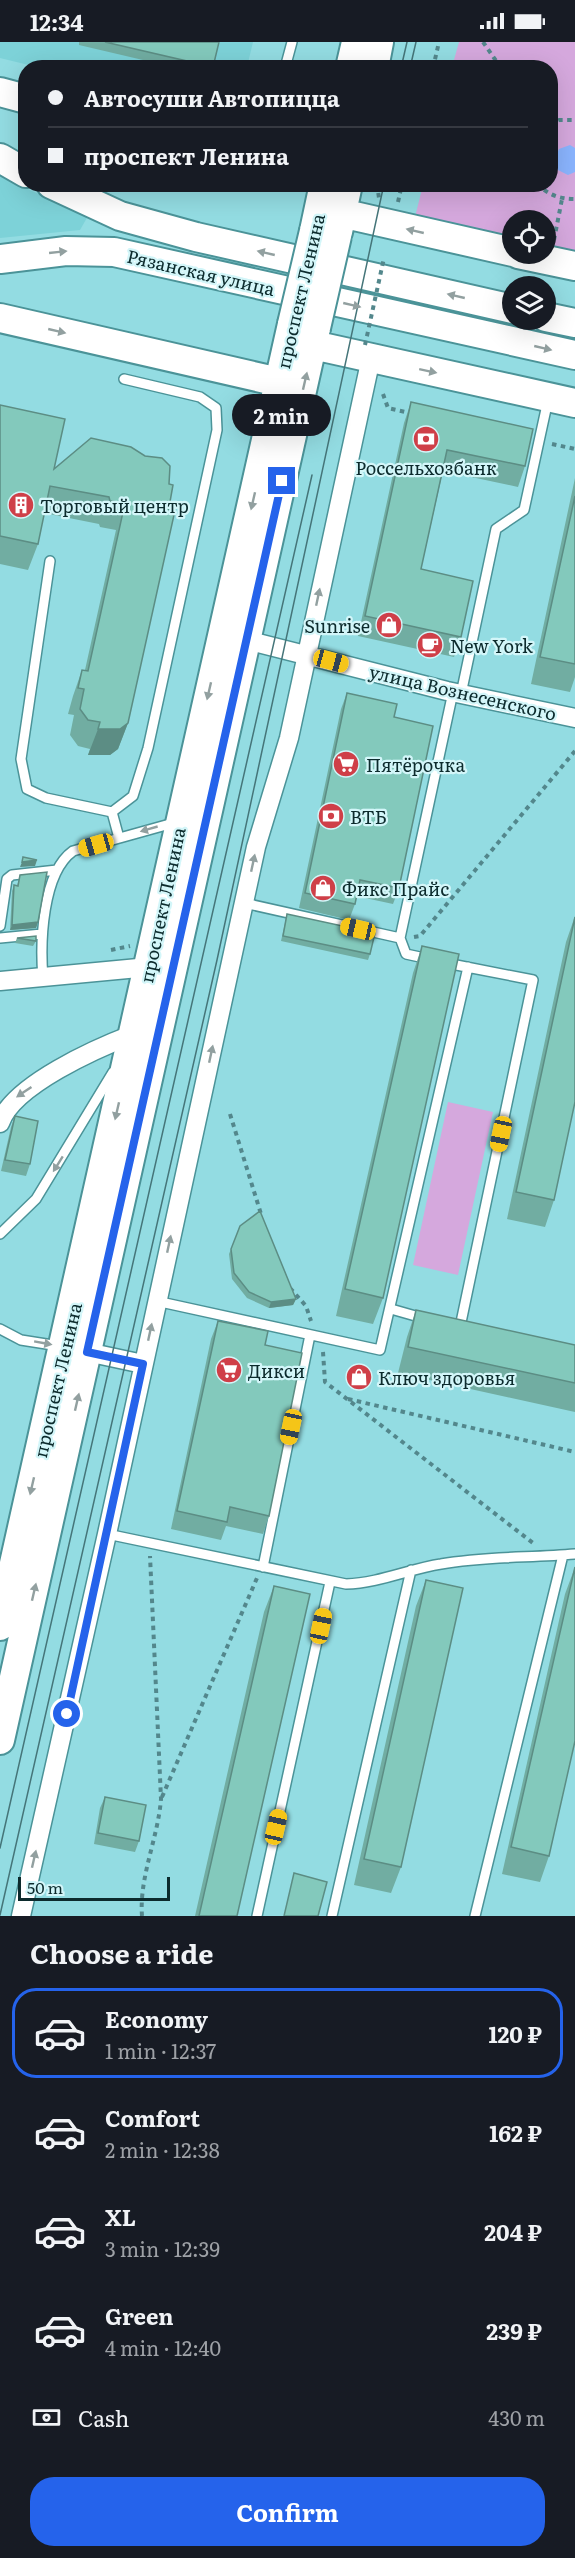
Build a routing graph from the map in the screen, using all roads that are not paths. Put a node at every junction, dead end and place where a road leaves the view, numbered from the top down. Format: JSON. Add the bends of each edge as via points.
{"nodes":[{"id":1,"x":292,"y":42,"type":"edge"},
{"id":2,"x":356,"y":42,"type":"edge"},
{"id":3,"x":379,"y":42,"type":"edge"},
{"id":4,"x":287,"y":60,"type":"edge"},
{"id":5,"x":352,"y":60,"type":"edge"},
{"id":6,"x":376,"y":60,"type":"edge"},
{"id":7,"x":0,"y":92,"type":"edge"},
{"id":8,"x":18,"y":97,"type":"edge"},
{"id":9,"x":0,"y":158,"type":"edge"},
{"id":10,"x":18,"y":168,"type":"edge"},
{"id":11,"x":68,"y":192,"type":"edge"},
{"id":12,"x":325,"y":192,"type":"edge"},
{"id":13,"x":345,"y":192,"type":"edge"},
{"id":14,"x":331,"y":227,"type":"junction"},
{"id":15,"x":502,"y":250,"type":"edge"},
{"id":16,"x":0,"y":259,"type":"edge"},
{"id":17,"x":502,"y":307,"type":"edge"},
{"id":18,"x":0,"y":318,"type":"edge"},
{"id":19,"x":556,"y":318,"type":"edge"},
{"id":20,"x":575,"y":323,"type":"edge"},
{"id":21,"x":307,"y":332,"type":"junction"},
{"id":22,"x":368,"y":352,"type":"junction"},
{"id":23,"x":575,"y":355,"type":"edge"},
{"id":24,"x":124,"y":380,"type":"dead end"},
{"id":25,"x":279,"y":382,"type":"junction"},
{"id":26,"x":562,"y":401,"type":"edge"},
{"id":27,"x":50,"y":561,"type":"dead end"},
{"id":28,"x":246,"y":640,"type":"junction"},
{"id":29,"x":305,"y":654,"type":"junction"},
{"id":30,"x":457,"y":693,"type":"junction"},
{"id":31,"x":575,"y":718,"type":"edge"},
{"id":32,"x":112,"y":812,"type":"junction"},
{"id":33,"x":179,"y":822,"type":"junction"},
{"id":34,"x":119,"y":838,"type":"junction"},
{"id":35,"x":57,"y":870,"type":"junction"},
{"id":36,"x":244,"y":903,"type":"junction"},
{"id":37,"x":0,"y":926,"type":"edge"},
{"id":38,"x":42,"y":934,"type":"junction"},
{"id":39,"x":0,"y":938,"type":"edge"},
{"id":40,"x":400,"y":938,"type":"junction"},
{"id":41,"x":160,"y":967,"type":"junction"},
{"id":42,"x":468,"y":967,"type":"junction"},
{"id":43,"x":43,"y":978,"type":"junction"},
{"id":44,"x":0,"y":981,"type":"edge"},
{"id":45,"x":134,"y":1034,"type":"junction"},
{"id":46,"x":0,"y":1123,"type":"edge"},
{"id":47,"x":0,"y":1234,"type":"edge"},
{"id":48,"x":156,"y":1301,"type":"junction"},
{"id":49,"x":391,"y":1310,"type":"junction"},
{"id":50,"x":437,"y":1321,"type":"edge"},
{"id":51,"x":448,"y":1324,"type":"edge"},
{"id":52,"x":460,"y":1327,"type":"junction"},
{"id":53,"x":0,"y":1329,"type":"edge"},
{"id":54,"x":471,"y":1330,"type":"edge"},
{"id":55,"x":310,"y":1335,"type":"junction"},
{"id":56,"x":76,"y":1350,"type":"junction"},
{"id":57,"x":143,"y":1364,"type":"junction"},
{"id":58,"x":107,"y":1534,"type":"junction"},
{"id":59,"x":575,"y":1554,"type":"edge"},
{"id":60,"x":563,"y":1555,"type":"junction"},
{"id":61,"x":263,"y":1567,"type":"junction"},
{"id":62,"x":411,"y":1570,"type":"junction"},
{"id":63,"x":330,"y":1582,"type":"junction"},
{"id":64,"x":0,"y":1626,"type":"edge"},
{"id":65,"x":0,"y":1740,"type":"edge"},
{"id":66,"x":21,"y":1916,"type":"edge"},
{"id":67,"x":257,"y":1916,"type":"edge"},
{"id":68,"x":332,"y":1916,"type":"edge"},
{"id":69,"x":475,"y":1916,"type":"edge"}],
"edges":[{"from":1,"to":4,"type":"lane"},
{"from":2,"to":5,"type":"main road"},
{"from":3,"to":6,"type":"main road"},
{"from":7,"to":8,"type":"main road"},
{"from":9,"to":10,"type":"main road"},
{"from":17,"to":11,"type":"main road","name":"Рязанская улица","one_way":true,"via":[[196,237],[120,216]]},
{"from":12,"to":14,"type":"main road","name":"проспект Ленина"},
{"from":13,"to":14,"type":"main road","name":"проспект Ленина"},
{"from":15,"to":14,"type":"main road","one_way":true},
{"from":14,"to":21,"type":"main road","name":"проспект Ленина","bridge":true},
{"from":16,"to":23,"type":"main road","name":"Рязанская улица","one_way":true,"via":[[66,250],[114,252]]},
{"from":18,"to":25,"type":"main road","one_way":true},
{"from":19,"to":20,"type":"main road"},
{"from":21,"to":22,"type":"main road"},
{"from":21,"to":25,"type":"main road","name":"проспект Ленина"},
{"from":28,"to":21,"type":"main road","name":"проспект Ленина","one_way":true},
{"from":22,"to":26,"type":"main road","one_way":true},
{"from":29,"to":22,"type":"street","one_way":true},
{"from":24,"to":32,"type":"lane","via":[[200,397],[216,408],[217,430],[148,748],[133,796]]},
{"from":25,"to":33,"type":"main road","name":"проспект Ленина","one_way":true},
{"from":26,"to":30,"type":"lane","via":[[539,441],[524,510],[496,529]]},
{"from":27,"to":32,"type":"lane","via":[[21,759],[27,789],[46,798]]},
{"from":28,"to":29,"type":"street","name":"улица Вознесенского"},
{"from":28,"to":41,"type":"main road","name":"проспект Ленина"},
{"from":29,"to":30,"type":"street","name":"улица Вознесенского"},
{"from":36,"to":29,"type":"street","one_way":true,"via":[[256,847],[289,738]]},
{"from":30,"to":31,"type":"street","name":"улица Вознесенского"},
{"from":30,"to":40,"type":"lane"},
{"from":32,"to":34,"type":"lane"},
{"from":33,"to":34,"type":"lane","one_way":true},
{"from":33,"to":41,"type":"main road","name":"проспект Ленина"},
{"from":34,"to":35,"type":"lane","via":[[73,851],[63,858]]},
{"from":35,"to":37,"type":"lane","via":[[12,875],[7,879]]},
{"from":35,"to":38,"type":"lane"},
{"from":36,"to":40,"type":"lane"},
{"from":48,"to":36,"type":"street","one_way":true},
{"from":38,"to":39,"type":"lane"},
{"from":38,"to":43,"type":"lane"},
{"from":40,"to":42,"type":"lane","via":[[406,954]]},
{"from":41,"to":43,"type":"street"},
{"from":41,"to":45,"type":"main road","name":"проспект Ленина"},
{"from":41,"to":56,"type":"main road","name":"проспект Ленина"},
{"from":42,"to":49,"type":"lane"},
{"from":42,"to":52,"type":"lane","via":[[533,980]]},
{"from":43,"to":44,"type":"street"},
{"from":45,"to":46,"type":"street","one_way":true,"via":[[98,1048],[17,1096]]},
{"from":45,"to":47,"type":"lane","one_way":true,"via":[[36,1199]]},
{"from":45,"to":56,"type":"main road","name":"проспект Ленина","one_way":true},
{"from":48,"to":55,"type":"lane"},
{"from":57,"to":48,"type":"street","one_way":true},
{"from":49,"to":50,"type":"lane"},
{"from":49,"to":55,"type":"lane","via":[[380,1350]]},
{"from":51,"to":52,"type":"lane"},
{"from":52,"to":54,"type":"lane"},
{"from":53,"to":56,"type":"lane","one_way":true,"via":[[21,1340]]},
{"from":55,"to":61,"type":"lane"},
{"from":56,"to":57,"type":"street"},
{"from":56,"to":64,"type":"main road","name":"проспект Ленина","one_way":true},
{"from":65,"to":56,"type":"main road","name":"проспект Ленина","one_way":true},
{"from":57,"to":58,"type":"street"},
{"from":58,"to":61,"type":"lane"},
{"from":66,"to":58,"type":"street","one_way":true},
{"from":59,"to":60,"type":"lane"},
{"from":60,"to":62,"type":"lane","via":[[469,1560]]},
{"from":60,"to":69,"type":"lane"},
{"from":61,"to":63,"type":"lane"},
{"from":62,"to":63,"type":"lane","via":[[361,1583]]},
{"from":62,"to":68,"type":"lane"},
{"from":63,"to":67,"type":"lane"}]}
